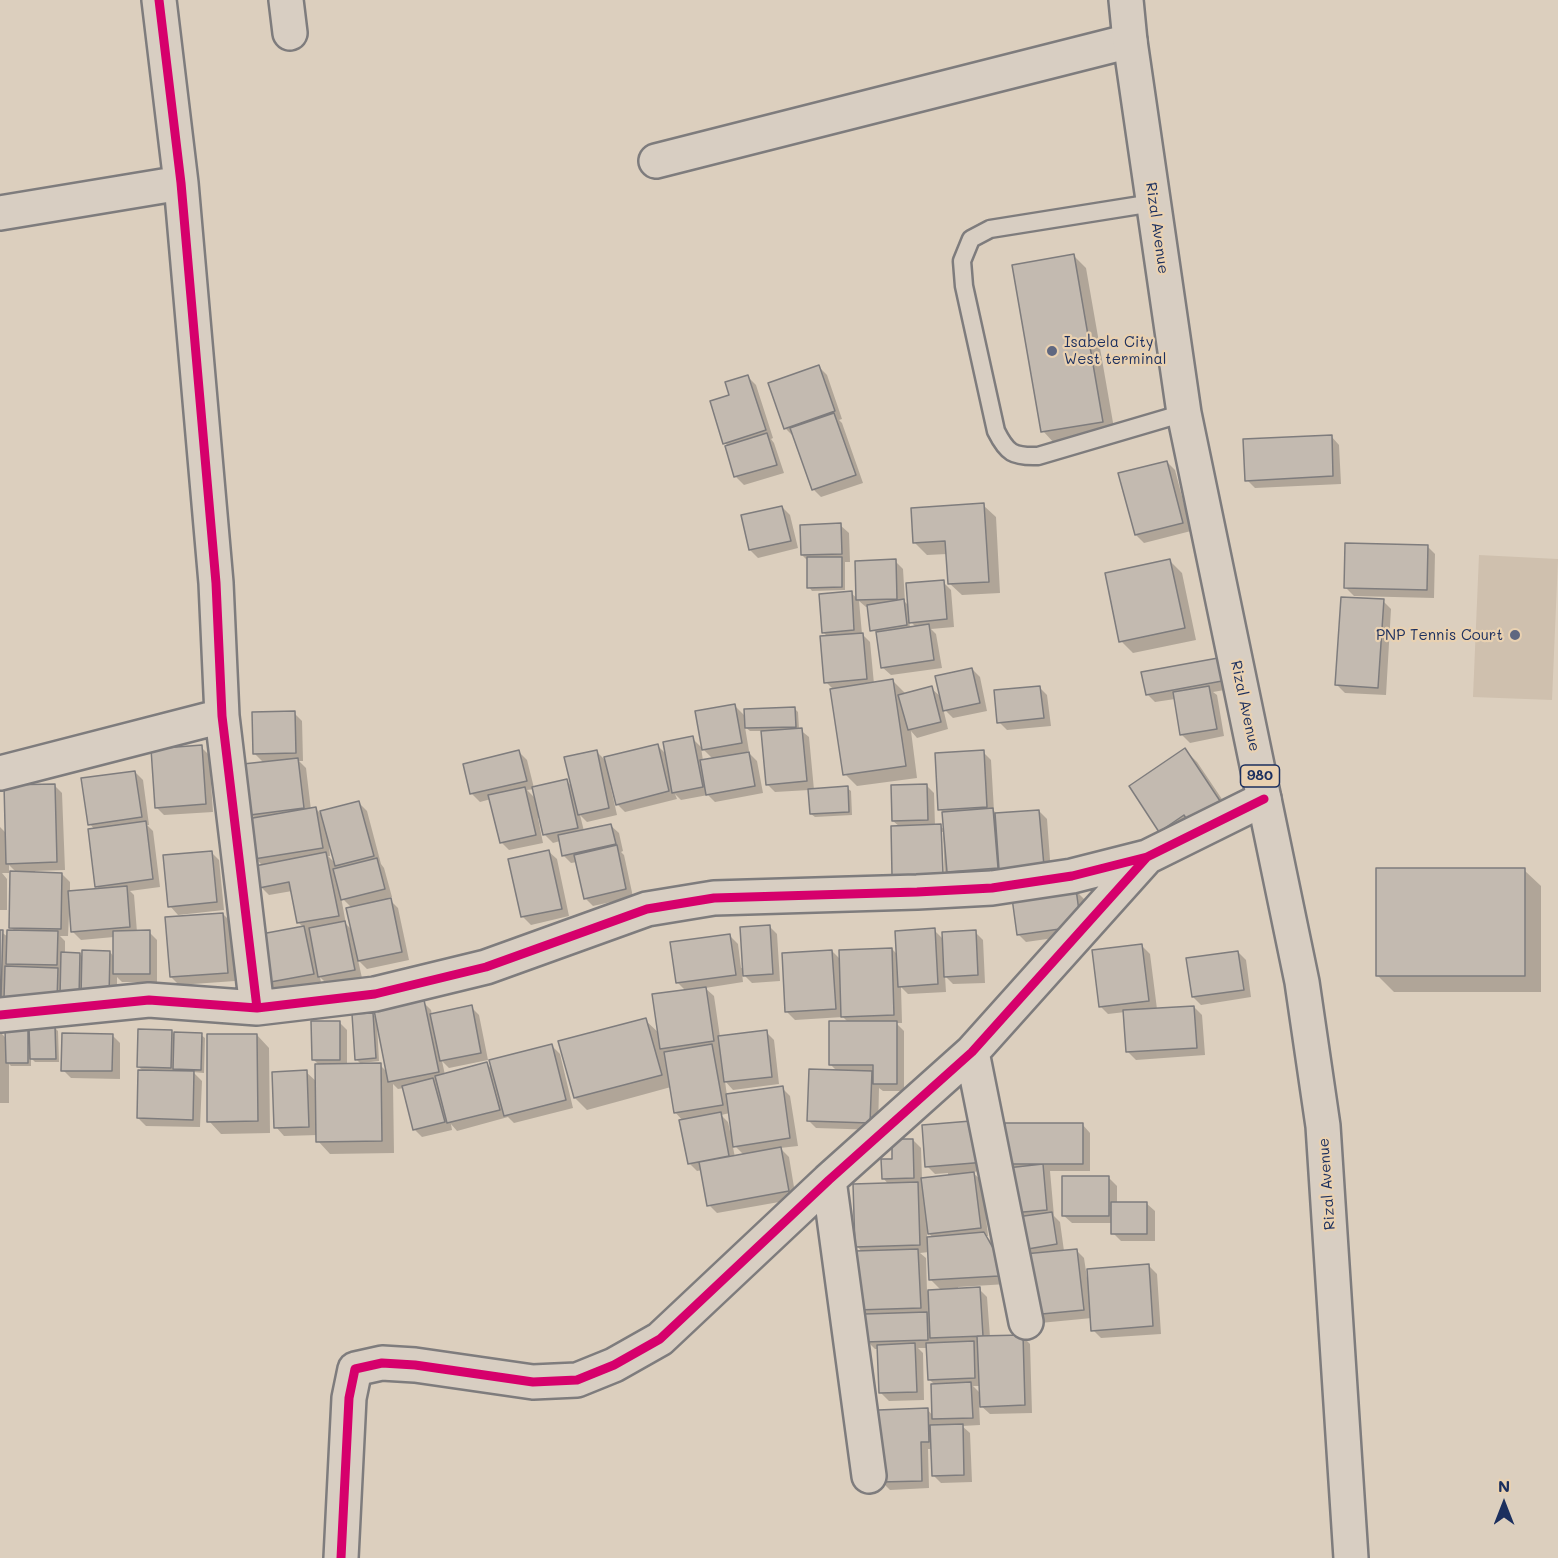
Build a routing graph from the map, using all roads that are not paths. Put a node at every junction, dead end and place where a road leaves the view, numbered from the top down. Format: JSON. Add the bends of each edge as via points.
{"nodes":[{"id":1,"x":159,"y":0,"type":"edge"},
{"id":2,"x":286,"y":0,"type":"edge"},
{"id":3,"x":1126,"y":0,"type":"edge"},
{"id":4,"x":290,"y":33,"type":"dead end"},
{"id":5,"x":1130,"y":41,"type":"junction"},
{"id":6,"x":656,"y":161,"type":"dead end"},
{"id":7,"x":181,"y":183,"type":"junction"},
{"id":8,"x":1153,"y":203,"type":"junction"},
{"id":9,"x":0,"y":213,"type":"edge"},
{"id":10,"x":1184,"y":413,"type":"junction"},
{"id":11,"x":222,"y":716,"type":"junction"},
{"id":12,"x":0,"y":773,"type":"edge"},
{"id":13,"x":1264,"y":799,"type":"junction"},
{"id":14,"x":1147,"y":857,"type":"junction"},
{"id":15,"x":257,"y":1008,"type":"junction"},
{"id":16,"x":0,"y":1015,"type":"edge"},
{"id":17,"x":972,"y":1052,"type":"junction"},
{"id":18,"x":829,"y":1180,"type":"junction"},
{"id":19,"x":1026,"y":1322,"type":"dead end"},
{"id":20,"x":869,"y":1476,"type":"dead end"},
{"id":21,"x":341,"y":1558,"type":"edge"},
{"id":22,"x":1351,"y":1558,"type":"edge"}],
"edges":[{"from":1,"to":7,"type":"street"},
{"from":2,"to":4,"type":"street"},
{"from":3,"to":5,"type":"street","name":"Rizal Avenue","number":"980"},
{"from":5,"to":6,"type":"street"},
{"from":5,"to":8,"type":"street","name":"Rizal Avenue","number":"980"},
{"from":7,"to":9,"type":"street"},
{"from":7,"to":11,"type":"street","via":[[216,583]]},
{"from":8,"to":10,"type":"street","name":"Rizal Avenue","number":"980"},
{"from":8,"to":10,"type":"lane","via":[[980,233],[971,239],[962,261],[964,286],[996,431],[1011,453],[1038,456]]},
{"from":10,"to":13,"type":"street","name":"Rizal Avenue","number":"980"},
{"from":11,"to":12,"type":"street"},
{"from":11,"to":15,"type":"street"},
{"from":13,"to":14,"type":"street"},
{"from":13,"to":22,"type":"street","name":"Rizal Avenue","number":"980","via":[[1302,982],[1323,1126]]},
{"from":14,"to":15,"type":"street","via":[[1072,876],[992,888],[684,902],[647,909],[486,967],[386,992]]},
{"from":14,"to":17,"type":"street"},
{"from":15,"to":16,"type":"street","via":[[149,1000]]},
{"from":17,"to":18,"type":"street"},
{"from":17,"to":19,"type":"street"},
{"from":18,"to":20,"type":"street"},
{"from":18,"to":21,"type":"street","via":[[660,1339],[577,1380],[533,1382],[393,1364],[355,1369],[349,1398]]}]}
